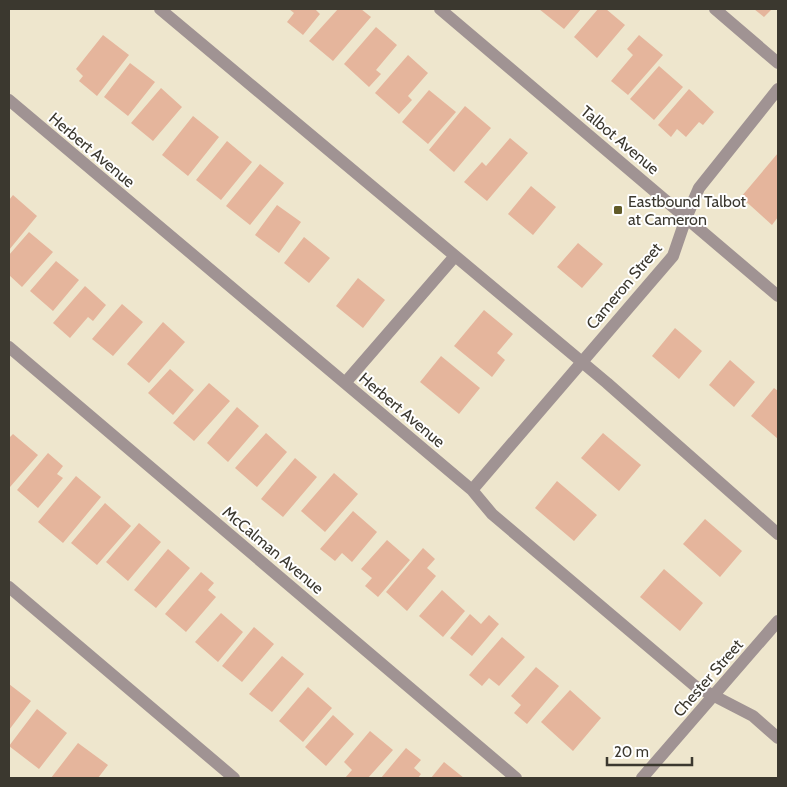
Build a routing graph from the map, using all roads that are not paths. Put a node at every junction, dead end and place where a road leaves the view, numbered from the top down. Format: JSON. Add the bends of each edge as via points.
{"nodes":[{"id":1,"x":160,"y":9,"type":"edge"},
{"id":2,"x":440,"y":9,"type":"edge"},
{"id":3,"x":715,"y":9,"type":"edge"},
{"id":4,"x":778,"y":63,"type":"edge"},
{"id":5,"x":778,"y":88,"type":"edge"},
{"id":6,"x":9,"y":100,"type":"edge"},
{"id":7,"x":686,"y":218,"type":"junction"},
{"id":8,"x":455,"y":256,"type":"junction"},
{"id":9,"x":778,"y":296,"type":"edge"},
{"id":10,"x":9,"y":347,"type":"edge"},
{"id":11,"x":581,"y":362,"type":"junction"},
{"id":12,"x":345,"y":383,"type":"junction"},
{"id":13,"x":472,"y":490,"type":"junction"},
{"id":14,"x":778,"y":534,"type":"edge"},
{"id":15,"x":9,"y":586,"type":"edge"},
{"id":16,"x":778,"y":621,"type":"edge"},
{"id":17,"x":713,"y":696,"type":"junction"},
{"id":18,"x":778,"y":738,"type":"edge"},
{"id":19,"x":234,"y":778,"type":"edge"},
{"id":20,"x":516,"y":778,"type":"edge"},
{"id":21,"x":642,"y":778,"type":"edge"}],
"edges":[{"from":1,"to":8,"type":"street"},
{"from":2,"to":7,"type":"street","name":"Talbot Avenue"},
{"from":3,"to":4,"type":"street"},
{"from":5,"to":7,"type":"street","name":"Cameron Street","via":[[698,188]]},
{"from":6,"to":12,"type":"street","name":"Herbert Avenue"},
{"from":7,"to":9,"type":"street","name":"Talbot Avenue"},
{"from":7,"to":11,"type":"street","name":"Cameron Street","via":[[674,256]]},
{"from":8,"to":11,"type":"street"},
{"from":8,"to":12,"type":"street"},
{"from":10,"to":20,"type":"street","name":"McCalman Avenue"},
{"from":11,"to":13,"type":"street","name":"Cameron Street"},
{"from":11,"to":14,"type":"street"},
{"from":12,"to":13,"type":"street","name":"Herbert Avenue"},
{"from":13,"to":17,"type":"street","name":"Herbert Avenue","via":[[492,514],[695,686]]},
{"from":15,"to":19,"type":"street"},
{"from":16,"to":17,"type":"street","name":"Chester Street"},
{"from":17,"to":18,"type":"street","name":"Herbert Avenue","via":[[753,716]]},
{"from":17,"to":21,"type":"street","name":"Chester Street"}]}
